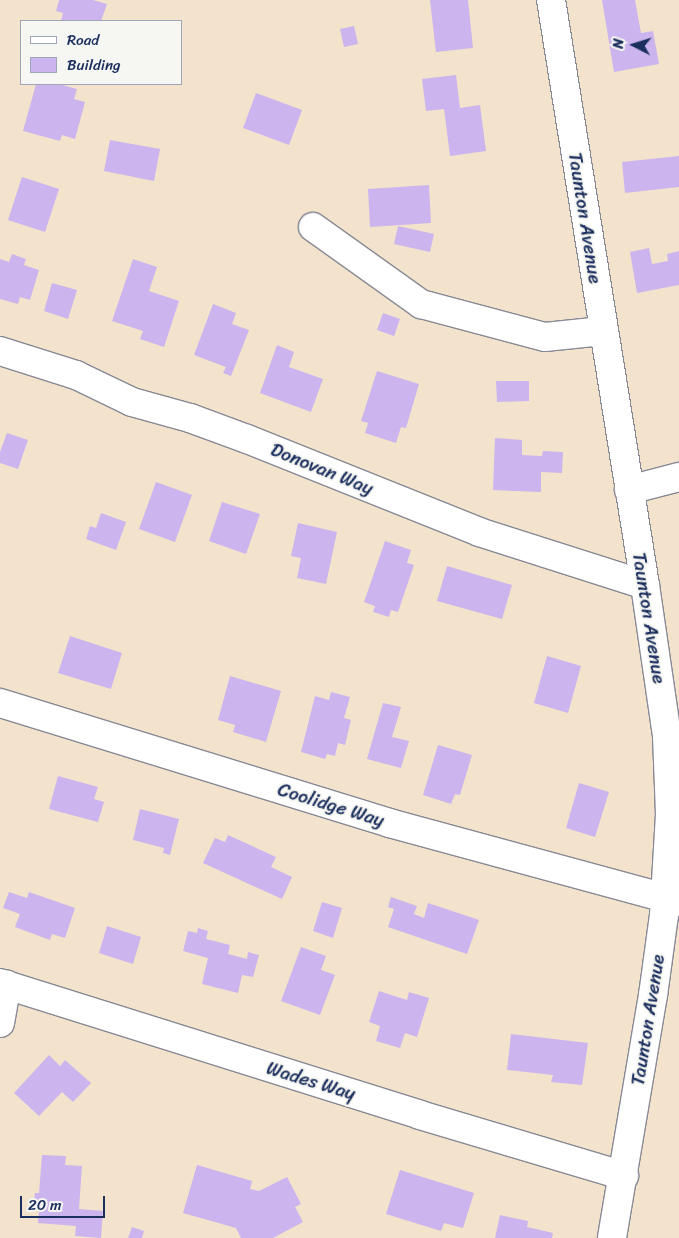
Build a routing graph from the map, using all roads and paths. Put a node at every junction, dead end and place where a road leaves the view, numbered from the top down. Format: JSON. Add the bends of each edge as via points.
{"nodes":[{"id":1,"x":551,"y":0,"type":"edge"},
{"id":2,"x":313,"y":227,"type":"dead end"},
{"id":3,"x":603,"y":331,"type":"junction"},
{"id":4,"x":0,"y":351,"type":"edge"},
{"id":5,"x":679,"y":477,"type":"edge"},
{"id":6,"x":629,"y":490,"type":"junction"},
{"id":7,"x":645,"y":585,"type":"junction"},
{"id":8,"x":0,"y":703,"type":"edge"},
{"id":9,"x":672,"y":900,"type":"edge"},
{"id":10,"x":4,"y":984,"type":"edge"},
{"id":11,"x":0,"y":1024,"type":"edge"},
{"id":12,"x":624,"y":1176,"type":"junction"},
{"id":13,"x":612,"y":1238,"type":"edge"}],
"edges":[{"from":1,"to":3,"type":"street","name":"Taunton Avenue"},
{"from":2,"to":3,"type":"street","via":[[421,304],[545,337]]},
{"from":3,"to":6,"type":"street","name":"Taunton Avenue"},
{"from":4,"to":7,"type":"street","name":"Donovan Way","via":[[76,375],[132,402],[247,439],[478,532]]},
{"from":5,"to":6,"type":"street"},
{"from":6,"to":7,"type":"street","name":"Taunton Avenue"},
{"from":7,"to":9,"type":"street","name":"Taunton Avenue","via":[[666,736]]},
{"from":8,"to":9,"type":"street","name":"Coolidge Way","via":[[389,823]]},
{"from":9,"to":12,"type":"street","name":"Taunton Avenue"},
{"from":10,"to":11,"type":"street"},
{"from":10,"to":12,"type":"street","name":"Wades Way"},
{"from":12,"to":13,"type":"street","name":"Taunton Avenue"}]}
